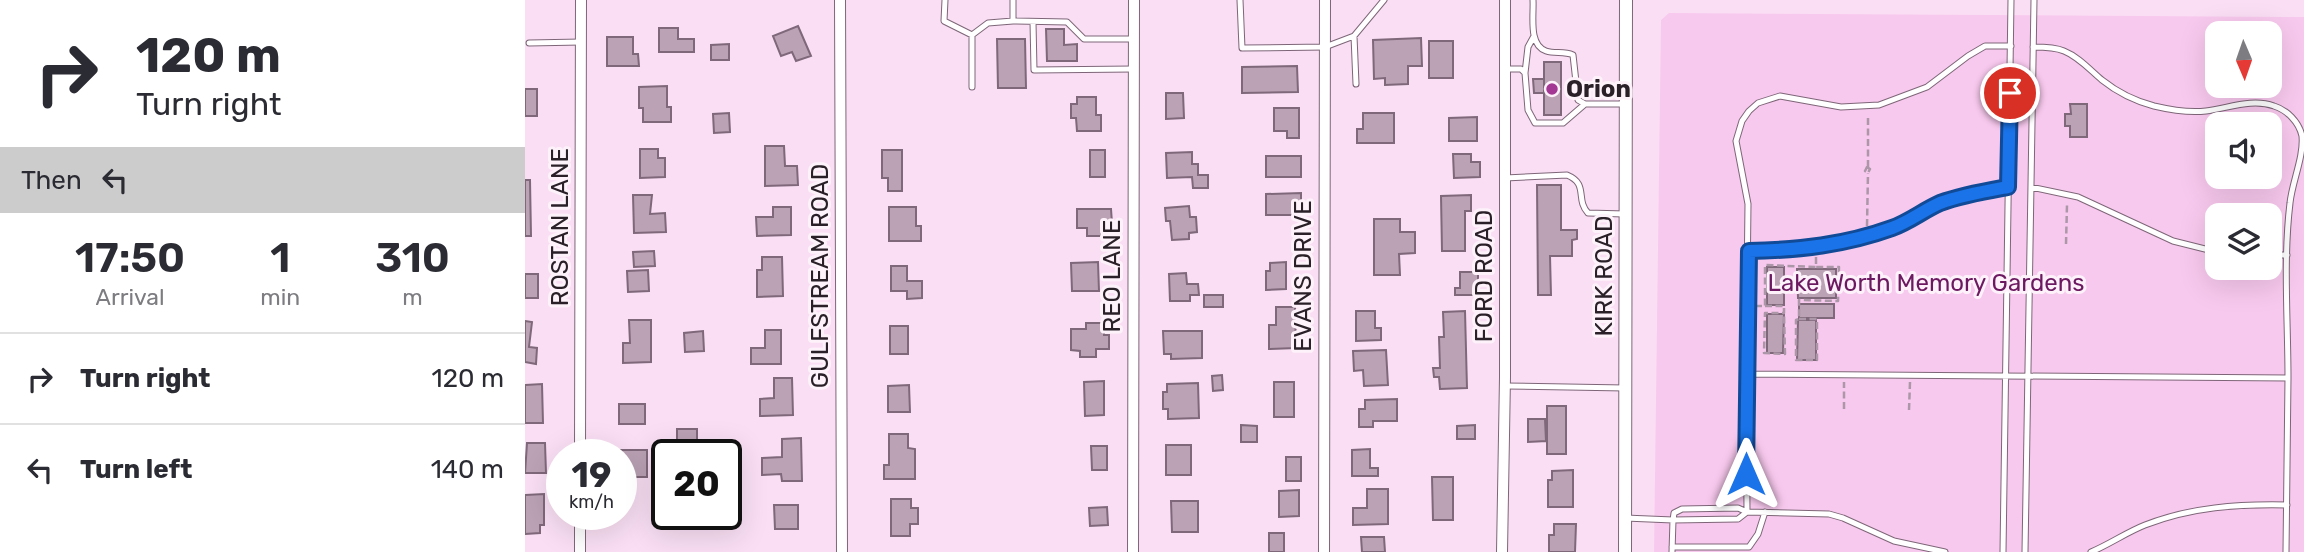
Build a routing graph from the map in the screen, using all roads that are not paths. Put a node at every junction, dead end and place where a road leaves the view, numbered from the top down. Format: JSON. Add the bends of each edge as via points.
{"nodes":[{"id":1,"x":581,"y":0,"type":"edge"},
{"id":2,"x":840,"y":0,"type":"edge"},
{"id":3,"x":944,"y":0,"type":"edge"},
{"id":4,"x":1013,"y":0,"type":"edge"},
{"id":5,"x":1134,"y":0,"type":"edge"},
{"id":6,"x":1240,"y":0,"type":"edge"},
{"id":7,"x":1325,"y":0,"type":"edge"},
{"id":8,"x":1384,"y":0,"type":"edge"},
{"id":9,"x":1505,"y":0,"type":"edge"},
{"id":10,"x":1533,"y":0,"type":"edge"},
{"id":11,"x":1626,"y":0,"type":"edge"},
{"id":12,"x":2011,"y":0,"type":"edge"},
{"id":13,"x":2034,"y":0,"type":"edge"},
{"id":14,"x":1013,"y":22,"type":"junction"},
{"id":15,"x":1033,"y":22,"type":"junction"},
{"id":16,"x":972,"y":35,"type":"junction"},
{"id":17,"x":1355,"y":36,"type":"junction"},
{"id":18,"x":1534,"y":36,"type":"junction"},
{"id":19,"x":1134,"y":39,"type":"junction"},
{"id":20,"x":581,"y":42,"type":"junction"},
{"id":21,"x":529,"y":43,"type":"dead end"},
{"id":22,"x":2011,"y":46,"type":"junction"},
{"id":23,"x":1325,"y":47,"type":"junction"},
{"id":24,"x":2033,"y":47,"type":"junction"},
{"id":25,"x":1505,"y":68,"type":"junction"},
{"id":26,"x":1134,"y":69,"type":"junction"},
{"id":27,"x":1525,"y":72,"type":"junction"},
{"id":28,"x":1356,"y":84,"type":"dead end"},
{"id":29,"x":972,"y":87,"type":"dead end"},
{"id":30,"x":1585,"y":104,"type":"junction"},
{"id":31,"x":1625,"y":104,"type":"junction"},
{"id":32,"x":1505,"y":178,"type":"junction"},
{"id":33,"x":2008,"y":187,"type":"junction"},
{"id":34,"x":2031,"y":187,"type":"junction"},
{"id":35,"x":1625,"y":214,"type":"junction"},
{"id":36,"x":2205,"y":249,"type":"edge"},
{"id":37,"x":1749,"y":251,"type":"junction"},
{"id":38,"x":2282,"y":255,"type":"edge"},
{"id":39,"x":2287,"y":255,"type":"junction"},
{"id":40,"x":1746,"y":374,"type":"junction"},
{"id":41,"x":2006,"y":377,"type":"junction"},
{"id":42,"x":2028,"y":377,"type":"junction"},
{"id":43,"x":2288,"y":378,"type":"junction"},
{"id":44,"x":1504,"y":386,"type":"junction"},
{"id":45,"x":1625,"y":388,"type":"junction"},
{"id":46,"x":580,"y":439,"type":"edge"},
{"id":47,"x":2287,"y":505,"type":"junction"},
{"id":48,"x":1747,"y":512,"type":"junction"},
{"id":49,"x":1765,"y":512,"type":"junction"},
{"id":50,"x":1625,"y":519,"type":"junction"},
{"id":51,"x":1672,"y":520,"type":"junction"},
{"id":52,"x":580,"y":530,"type":"edge"},
{"id":53,"x":1672,"y":550,"type":"edge"},
{"id":54,"x":580,"y":552,"type":"edge"},
{"id":55,"x":842,"y":552,"type":"edge"},
{"id":56,"x":1133,"y":552,"type":"edge"},
{"id":57,"x":1324,"y":552,"type":"edge"},
{"id":58,"x":1502,"y":552,"type":"edge"},
{"id":59,"x":1625,"y":552,"type":"edge"},
{"id":60,"x":1945,"y":552,"type":"edge"},
{"id":61,"x":2003,"y":552,"type":"edge"},
{"id":62,"x":2025,"y":552,"type":"edge"},
{"id":63,"x":2091,"y":552,"type":"edge"},
{"id":64,"x":2286,"y":552,"type":"edge"}],
"edges":[{"from":1,"to":20,"type":"street","name":"ROSTAN LANE"},
{"from":2,"to":55,"type":"street","name":"GULFSTREAM ROAD"},
{"from":3,"to":16,"type":"lane","via":[[944,21]]},
{"from":4,"to":14,"type":"lane"},
{"from":5,"to":19,"type":"street","name":"REO LANE"},
{"from":6,"to":23,"type":"lane","via":[[1242,48]]},
{"from":7,"to":23,"type":"street","name":"EVANS DRIVE"},
{"from":8,"to":17,"type":"lane"},
{"from":9,"to":25,"type":"street","name":"FORD ROAD"},
{"from":10,"to":18,"type":"lane"},
{"from":11,"to":31,"type":"street","name":"KIRK ROAD"},
{"from":12,"to":22,"type":"lane"},
{"from":13,"to":24,"type":"lane"},
{"from":14,"to":15,"type":"lane"},
{"from":14,"to":16,"type":"lane","via":[[988,23]]},
{"from":15,"to":19,"type":"lane","via":[[1067,22],[1084,39]]},
{"from":15,"to":26,"type":"lane","via":[[1034,70]]},
{"from":16,"to":29,"type":"lane"},
{"from":17,"to":23,"type":"lane"},
{"from":17,"to":28,"type":"lane"},
{"from":18,"to":27,"type":"lane"},
{"from":18,"to":30,"type":"lane","via":[[1542,50],[1573,55],[1578,100]]},
{"from":19,"to":26,"type":"street","name":"REO LANE"},
{"from":20,"to":21,"type":"lane"},
{"from":20,"to":46,"type":"street","name":"ROSTAN LANE"},
{"from":22,"to":33,"type":"lane"},
{"from":22,"to":37,"type":"lane","via":[[1986,46],[1927,87],[1894,101],[1823,106],[1780,96],[1758,103],[1742,121],[1736,141],[1747,195]]},
{"from":23,"to":57,"type":"street","name":"EVANS DRIVE"},
{"from":24,"to":34,"type":"lane"},
{"from":24,"to":39,"type":"lane","via":[[2064,51],[2117,91],[2155,106],[2205,111],[2265,103],[2290,115],[2302,136],[2302,149],[2290,203]]},
{"from":25,"to":27,"type":"lane"},
{"from":25,"to":32,"type":"street","name":"FORD ROAD"},
{"from":26,"to":56,"type":"street","name":"REO LANE"},
{"from":27,"to":30,"type":"lane","via":[[1528,110],[1535,123],[1563,123]]},
{"from":30,"to":31,"type":"lane"},
{"from":31,"to":35,"type":"street","name":"KIRK ROAD"},
{"from":32,"to":35,"type":"lane","via":[[1567,175],[1580,186],[1582,206],[1588,213]]},
{"from":32,"to":44,"type":"street","name":"FORD ROAD"},
{"from":33,"to":37,"type":"lane","via":[[1939,204],[1867,237],[1816,248]]},
{"from":33,"to":41,"type":"lane"},
{"from":34,"to":36,"type":"lane","via":[[2097,205],[2173,241]]},
{"from":34,"to":42,"type":"lane"},
{"from":35,"to":45,"type":"street","name":"KIRK ROAD"},
{"from":37,"to":40,"type":"lane"},
{"from":38,"to":39,"type":"lane"},
{"from":39,"to":43,"type":"lane"},
{"from":40,"to":41,"type":"lane"},
{"from":40,"to":48,"type":"lane"},
{"from":41,"to":42,"type":"lane"},
{"from":41,"to":61,"type":"lane"},
{"from":42,"to":43,"type":"lane"},
{"from":42,"to":62,"type":"lane"},
{"from":43,"to":47,"type":"lane"},
{"from":44,"to":45,"type":"lane"},
{"from":44,"to":58,"type":"street","name":"FORD ROAD"},
{"from":45,"to":50,"type":"street","name":"KIRK ROAD"},
{"from":47,"to":63,"type":"lane","via":[[2233,505],[2184,513],[2143,526]]},
{"from":47,"to":64,"type":"lane"},
{"from":48,"to":49,"type":"lane"},
{"from":48,"to":51,"type":"lane","via":[[1738,519]]},
{"from":48,"to":51,"type":"lane","via":[[1738,508],[1682,509]]},
{"from":49,"to":53,"type":"lane","via":[[1749,547]]},
{"from":49,"to":60,"type":"lane","via":[[1829,514],[1894,541]]},
{"from":50,"to":51,"type":"lane"},
{"from":50,"to":59,"type":"street","name":"KIRK ROAD"},
{"from":51,"to":53,"type":"lane"},
{"from":52,"to":54,"type":"street"}]}
